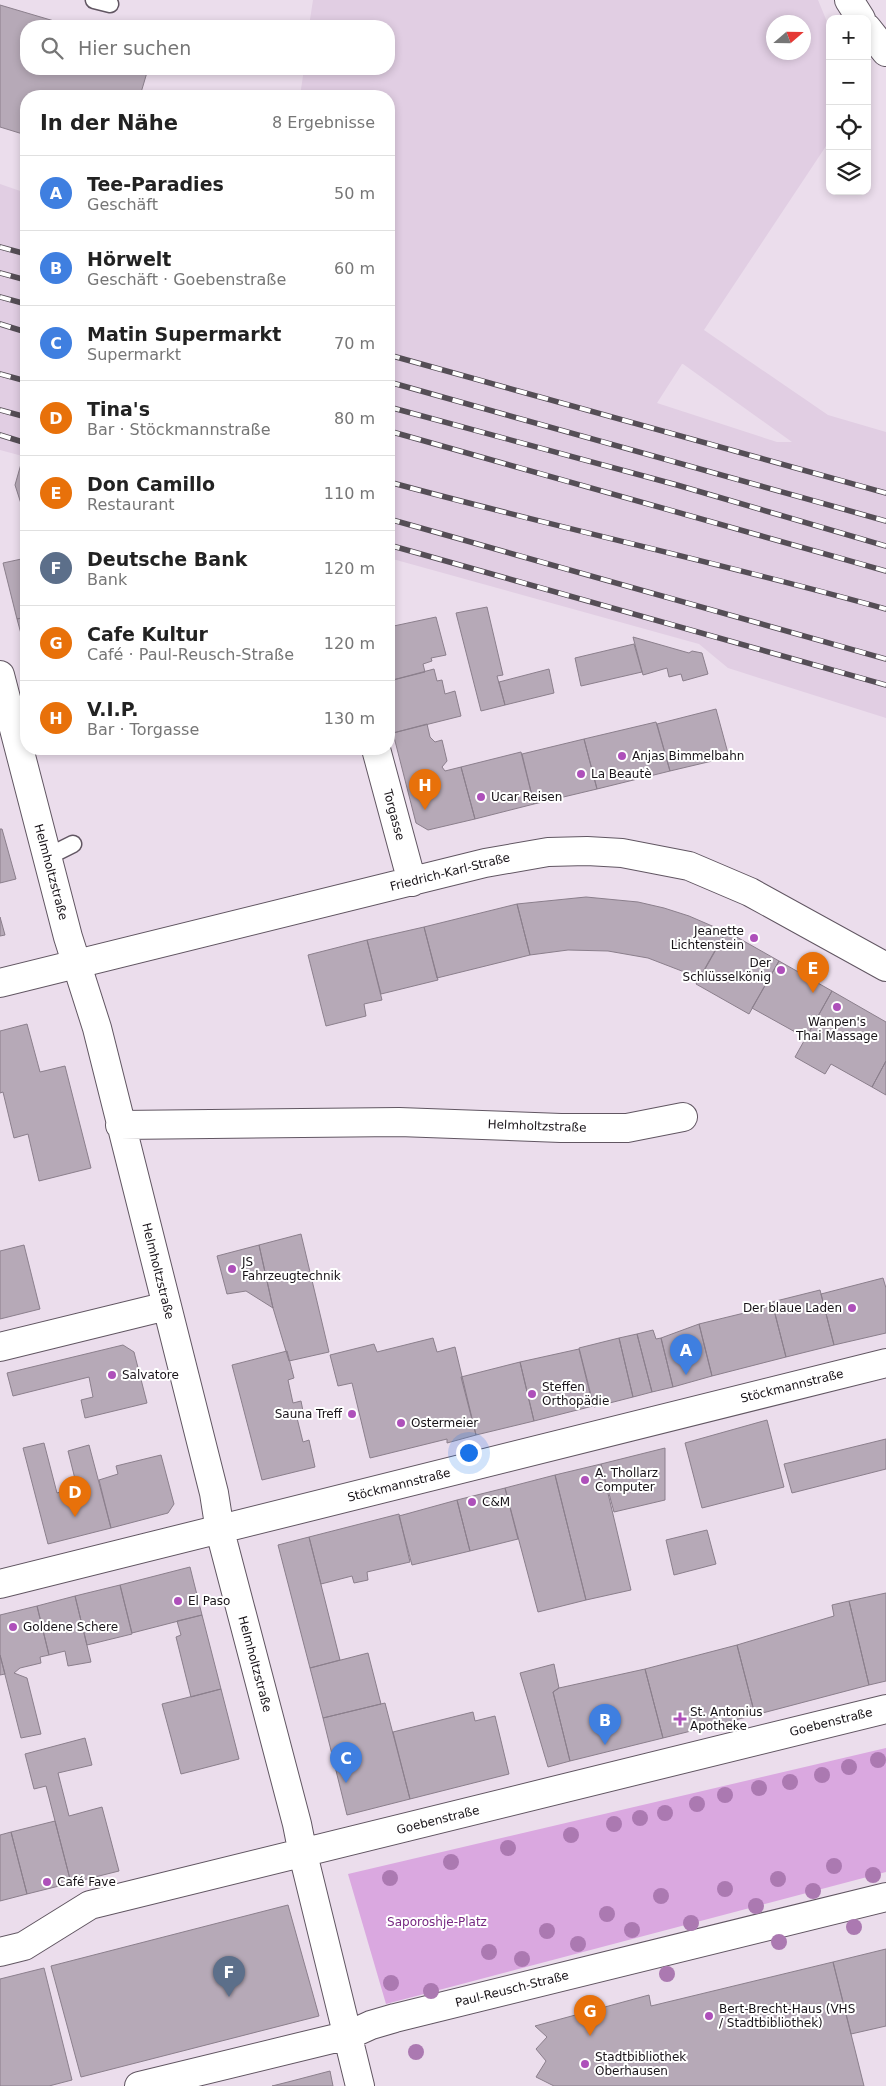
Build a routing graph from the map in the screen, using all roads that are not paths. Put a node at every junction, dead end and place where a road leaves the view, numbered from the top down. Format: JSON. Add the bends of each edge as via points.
{"nodes":[{"id":1,"x":94,"y":0,"type":"edge"},
{"id":2,"x":849,"y":0,"type":"edge"},
{"id":3,"x":110,"y":4,"type":"dead end"},
{"id":4,"x":858,"y":15,"type":"edge"},
{"id":5,"x":871,"y":33,"type":"edge"},
{"id":6,"x":886,"y":52,"type":"edge"},
{"id":7,"x":0,"y":675,"type":"edge"},
{"id":8,"x":11,"y":701,"type":"edge"},
{"id":9,"x":20,"y":740,"type":"edge"},
{"id":10,"x":23,"y":755,"type":"edge"},
{"id":11,"x":378,"y":755,"type":"edge"},
{"id":12,"x":73,"y":844,"type":"dead end"},
{"id":13,"x":47,"y":857,"type":"junction"},
{"id":14,"x":412,"y":882,"type":"junction"},
{"id":15,"x":76,"y":965,"type":"junction"},
{"id":16,"x":886,"y":967,"type":"edge"},
{"id":17,"x":0,"y":983,"type":"edge"},
{"id":18,"x":683,"y":1117,"type":"dead end"},
{"id":19,"x":120,"y":1125,"type":"junction"},
{"id":20,"x":167,"y":1306,"type":"junction"},
{"id":21,"x":0,"y":1348,"type":"edge"},
{"id":22,"x":886,"y":1363,"type":"edge"},
{"id":23,"x":220,"y":1530,"type":"junction"},
{"id":24,"x":0,"y":1584,"type":"edge"},
{"id":25,"x":886,"y":1709,"type":"edge"},
{"id":26,"x":302,"y":1854,"type":"junction"},
{"id":27,"x":886,"y":1897,"type":"edge"},
{"id":28,"x":0,"y":1952,"type":"edge"},
{"id":29,"x":349,"y":2036,"type":"junction"},
{"id":30,"x":139,"y":2086,"type":"edge"},
{"id":31,"x":360,"y":2086,"type":"edge"}],
"edges":[{"from":1,"to":3,"type":"lane"},
{"from":2,"to":4,"type":"street"},
{"from":5,"to":6,"type":"street"},
{"from":7,"to":8,"type":"street","name":"Helmholtzstraße"},
{"from":8,"to":9,"type":"street","name":"Helmholtzstraße"},
{"from":10,"to":13,"type":"street","name":"Helmholtzstraße"},
{"from":11,"to":14,"type":"street","name":"Torgasse"},
{"from":12,"to":13,"type":"lane"},
{"from":13,"to":15,"type":"street","name":"Helmholtzstraße"},
{"from":14,"to":15,"type":"street","name":"Friedrich-Karl-Straße"},
{"from":14,"to":16,"type":"street","name":"Friedrich-Karl-Straße","via":[[504,859],[548,852],[622,853],[657,858],[689,866],[750,892]]},
{"from":15,"to":17,"type":"street","name":"Friedrich-Karl-Straße"},
{"from":15,"to":19,"type":"street","name":"Helmholtzstraße","via":[[97,1028]]},
{"from":18,"to":19,"type":"street","name":"Helmholtzstraße","via":[[627,1128],[400,1122]]},
{"from":19,"to":20,"type":"street","name":"Helmholtzstraße"},
{"from":20,"to":21,"type":"street"},
{"from":20,"to":23,"type":"street","name":"Helmholtzstraße","via":[[214,1493]]},
{"from":22,"to":23,"type":"street","name":"Stöckmannstraße"},
{"from":23,"to":24,"type":"street","name":"Stöckmannstraße"},
{"from":23,"to":26,"type":"street","name":"Helmholtzstraße","via":[[297,1824]]},
{"from":25,"to":26,"type":"street","name":"Goebenstraße"},
{"from":26,"to":28,"type":"street","name":"Goebenstraße","via":[[90,1905],[24,1946]]},
{"from":26,"to":29,"type":"street","name":"Helmholtzstraße"},
{"from":27,"to":29,"type":"street","name":"Paul-Reusch-Straße","via":[[395,2018]]},
{"from":29,"to":30,"type":"street","name":"Paul-Reusch-Straße"},
{"from":29,"to":31,"type":"street","name":"Helmholtzstraße"}]}
